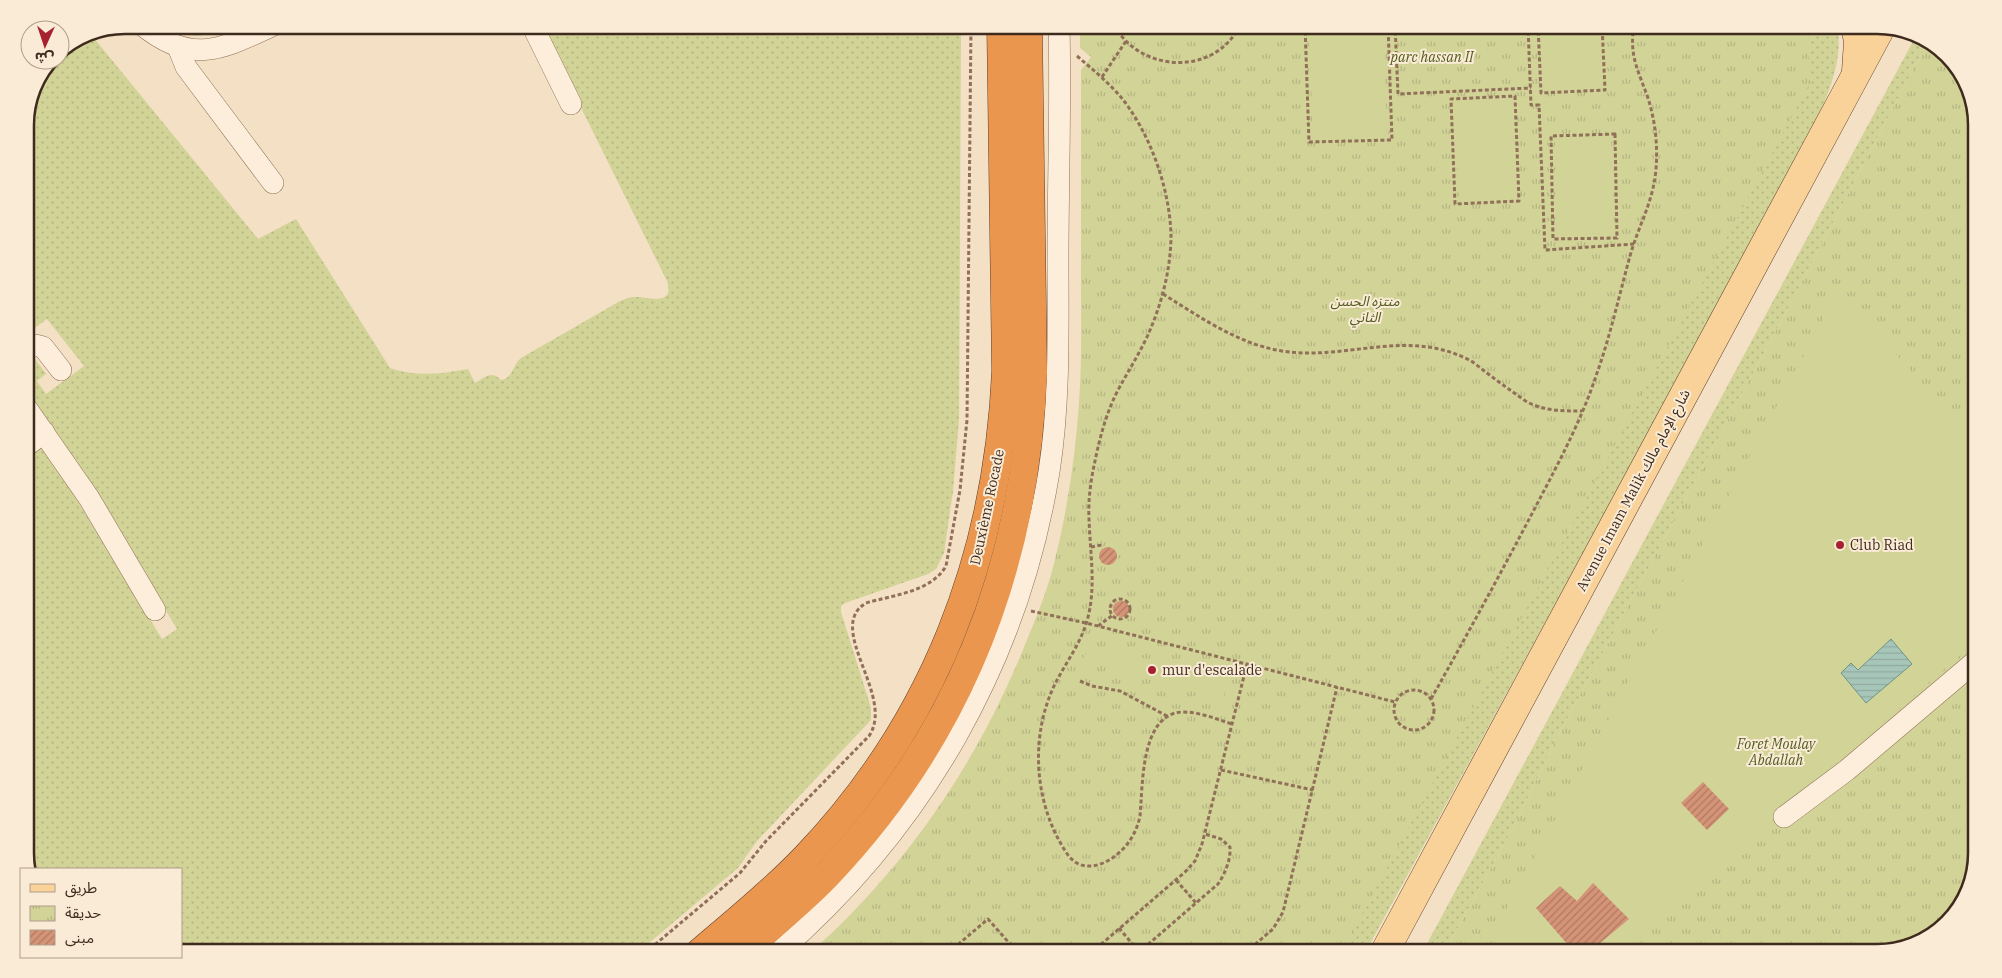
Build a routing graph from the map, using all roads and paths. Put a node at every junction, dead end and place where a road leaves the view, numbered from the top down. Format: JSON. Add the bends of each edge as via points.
{"nodes":[{"id":1,"x":153,"y":34,"type":"edge"},
{"id":2,"x":255,"y":34,"type":"edge"},
{"id":3,"x":536,"y":34,"type":"edge"},
{"id":4,"x":971,"y":34,"type":"edge"},
{"id":5,"x":1001,"y":34,"type":"edge"},
{"id":6,"x":1028,"y":34,"type":"edge"},
{"id":7,"x":1059,"y":34,"type":"edge"},
{"id":8,"x":1121,"y":34,"type":"edge"},
{"id":9,"x":1233,"y":34,"type":"edge"},
{"id":10,"x":1305,"y":34,"type":"edge"},
{"id":11,"x":1388,"y":34,"type":"edge"},
{"id":12,"x":1395,"y":34,"type":"edge"},
{"id":13,"x":1528,"y":34,"type":"edge"},
{"id":14,"x":1538,"y":34,"type":"edge"},
{"id":15,"x":1602,"y":34,"type":"edge"},
{"id":16,"x":1634,"y":34,"type":"edge"},
{"id":17,"x":1857,"y":34,"type":"edge"},
{"id":18,"x":1878,"y":34,"type":"edge"},
{"id":19,"x":1897,"y":36,"type":"edge"},
{"id":20,"x":1126,"y":41,"type":"junction"},
{"id":21,"x":178,"y":47,"type":"junction"},
{"id":22,"x":1855,"y":76,"type":"junction"},
{"id":23,"x":1102,"y":77,"type":"junction"},
{"id":24,"x":1397,"y":86,"type":"junction"},
{"id":25,"x":1390,"y":87,"type":"junction"},
{"id":26,"x":1531,"y":88,"type":"junction"},
{"id":27,"x":1454,"y":91,"type":"junction"},
{"id":28,"x":1454,"y":99,"type":"junction"},
{"id":29,"x":571,"y":104,"type":"dead end"},
{"id":30,"x":274,"y":183,"type":"dead end"},
{"id":31,"x":1543,"y":197,"type":"junction"},
{"id":32,"x":1552,"y":197,"type":"junction"},
{"id":33,"x":1634,"y":244,"type":"junction"},
{"id":34,"x":1163,"y":294,"type":"junction"},
{"id":35,"x":34,"y":346,"type":"edge"},
{"id":36,"x":61,"y":370,"type":"dead end"},
{"id":37,"x":1582,"y":411,"type":"junction"},
{"id":38,"x":34,"y":418,"type":"edge"},
{"id":39,"x":44,"y":432,"type":"junction"},
{"id":40,"x":34,"y":440,"type":"edge"},
{"id":41,"x":1102,"y":545,"type":"dead end"},
{"id":42,"x":1091,"y":547,"type":"junction"},
{"id":43,"x":1016,"y":607,"type":"junction"},
{"id":44,"x":155,"y":610,"type":"dead end"},
{"id":45,"x":1113,"y":615,"type":"junction"},
{"id":46,"x":1086,"y":623,"type":"junction"},
{"id":47,"x":1098,"y":626,"type":"junction"},
{"id":48,"x":1247,"y":664,"type":"junction"},
{"id":49,"x":1968,"y":668,"type":"edge"},
{"id":50,"x":1080,"y":681,"type":"dead end"},
{"id":51,"x":1337,"y":688,"type":"junction"},
{"id":52,"x":1431,"y":699,"type":"junction"},
{"id":53,"x":1395,"y":702,"type":"junction"},
{"id":54,"x":1167,"y":716,"type":"junction"},
{"id":55,"x":1232,"y":724,"type":"junction"},
{"id":56,"x":1221,"y":770,"type":"junction"},
{"id":57,"x":1313,"y":790,"type":"junction"},
{"id":58,"x":1784,"y":817,"type":"dead end"},
{"id":59,"x":1205,"y":834,"type":"junction"},
{"id":60,"x":1176,"y":880,"type":"junction"},
{"id":61,"x":1196,"y":903,"type":"junction"},
{"id":62,"x":1119,"y":928,"type":"junction"},
{"id":63,"x":656,"y":944,"type":"edge"},
{"id":64,"x":709,"y":944,"type":"edge"},
{"id":65,"x":750,"y":944,"type":"edge"},
{"id":66,"x":788,"y":944,"type":"edge"},
{"id":67,"x":959,"y":944,"type":"edge"},
{"id":68,"x":1010,"y":944,"type":"edge"},
{"id":69,"x":1101,"y":944,"type":"edge"},
{"id":70,"x":1132,"y":944,"type":"edge"},
{"id":71,"x":1148,"y":944,"type":"edge"},
{"id":72,"x":1256,"y":944,"type":"edge"},
{"id":73,"x":1389,"y":944,"type":"edge"},
{"id":74,"x":1408,"y":944,"type":"edge"}],
"edges":[{"from":1,"to":21,"type":"street"},
{"from":2,"to":21,"type":"street","via":[[215,50]]},
{"from":3,"to":29,"type":"street"},
{"from":4,"to":63,"type":"path","via":[[967,420],[960,490],[946,566],[930,584],[860,607],[852,618],[852,632],[876,707],[876,722],[869,736],[766,841],[740,873]]},
{"from":5,"to":64,"type":"highway","name":"Deuxième Rocade","via":[[1004,410],[987,523],[968,588],[952,633],[919,702],[856,799],[779,884]]},
{"from":6,"to":65,"type":"highway","name":"Deuxième Rocade","via":[[1033,372],[1022,490],[1004,568],[962,679],[902,783],[826,875]]},
{"from":7,"to":23,"type":"path"},
{"from":7,"to":43,"type":"street","via":[[1056,400],[1046,488]]},
{"from":8,"to":20,"type":"path"},
{"from":9,"to":20,"type":"path","via":[[1214,54],[1191,62],[1156,60],[1144,56]]},
{"from":10,"to":25,"type":"path","via":[[1308,142],[1392,140]]},
{"from":11,"to":25,"type":"path"},
{"from":12,"to":24,"type":"path"},
{"from":13,"to":26,"type":"path"},
{"from":14,"to":15,"type":"path","via":[[1541,93],[1605,90]]},
{"from":16,"to":33,"type":"path","via":[[1633,59],[1652,115],[1657,150],[1650,201]]},
{"from":17,"to":22,"type":"main road"},
{"from":18,"to":22,"type":"main road","name":"Avenue Imam Malik شارع الإمام مالك"},
{"from":19,"to":74,"type":"main road","name":"Avenue Imam Malik شارع الإمام مالك"},
{"from":20,"to":23,"type":"path"},
{"from":21,"to":30,"type":"street","via":[[186,67]]},
{"from":22,"to":73,"type":"main road","name":"Avenue Imam Malik شارع الإمام مالك"},
{"from":23,"to":34,"type":"path","via":[[1135,116],[1157,164],[1169,212],[1171,237]]},
{"from":24,"to":25,"type":"path"},
{"from":24,"to":27,"type":"path","via":[[1398,94]]},
{"from":26,"to":27,"type":"path"},
{"from":26,"to":31,"type":"path","via":[[1531,105],[1539,105]]},
{"from":27,"to":28,"type":"path"},
{"from":28,"to":28,"type":"path","via":[[1515,96],[1519,201],[1456,204],[1451,99]]},
{"from":31,"to":32,"type":"path"},
{"from":31,"to":33,"type":"path","via":[[1545,250]]},
{"from":32,"to":32,"type":"path","via":[[1551,136],[1615,134],[1617,238],[1553,239]]},
{"from":33,"to":37,"type":"path","via":[[1596,376]]},
{"from":34,"to":37,"type":"path","via":[[1203,319],[1263,346],[1282,351],[1321,353],[1392,344],[1437,348],[1467,359],[1537,407],[1561,412]]},
{"from":34,"to":42,"type":"path","via":[[1147,337],[1109,410],[1098,444],[1090,493]]},
{"from":35,"to":36,"type":"street","via":[[43,347]]},
{"from":37,"to":52,"type":"path","via":[[1498,578]]},
{"from":38,"to":39,"type":"street"},
{"from":39,"to":40,"type":"street"},
{"from":39,"to":44,"type":"street","via":[[89,498]]},
{"from":41,"to":42,"type":"path"},
{"from":42,"to":46,"type":"path","via":[[1090,602]]},
{"from":43,"to":46,"type":"path"},
{"from":43,"to":66,"type":"street","via":[[990,672],[924,792],[837,898]]},
{"from":45,"to":45,"type":"path","via":[[1117,618],[1127,616],[1130,612],[1128,602],[1114,601],[1110,610]]},
{"from":45,"to":47,"type":"path"},
{"from":46,"to":47,"type":"path"},
{"from":46,"to":54,"type":"path","via":[[1048,703],[1038,754],[1041,786],[1050,820],[1071,858],[1079,865],[1091,867],[1103,862],[1122,850],[1134,834],[1140,816],[1146,755],[1156,727]]},
{"from":47,"to":48,"type":"path"},
{"from":48,"to":51,"type":"path"},
{"from":48,"to":55,"type":"path"},
{"from":49,"to":58,"type":"street","via":[[1862,757]]},
{"from":50,"to":54,"type":"path","via":[[1120,691]]},
{"from":51,"to":53,"type":"path"},
{"from":51,"to":57,"type":"path"},
{"from":52,"to":53,"type":"path","via":[[1412,690],[1399,696]]},
{"from":52,"to":53,"type":"path","via":[[1432,718],[1422,728],[1416,729],[1398,722]]},
{"from":54,"to":55,"type":"path","via":[[1191,712]]},
{"from":55,"to":56,"type":"path"},
{"from":56,"to":57,"type":"path"},
{"from":56,"to":59,"type":"path"},
{"from":57,"to":72,"type":"path","via":[[1283,912],[1273,929]]},
{"from":59,"to":60,"type":"path","via":[[1195,861]]},
{"from":59,"to":61,"type":"path","via":[[1224,840],[1230,852],[1222,878]]},
{"from":60,"to":61,"type":"path"},
{"from":60,"to":62,"type":"path"},
{"from":61,"to":71,"type":"path"},
{"from":62,"to":69,"type":"path"},
{"from":62,"to":70,"type":"path"},
{"from":67,"to":68,"type":"path","via":[[988,919]]}]}
